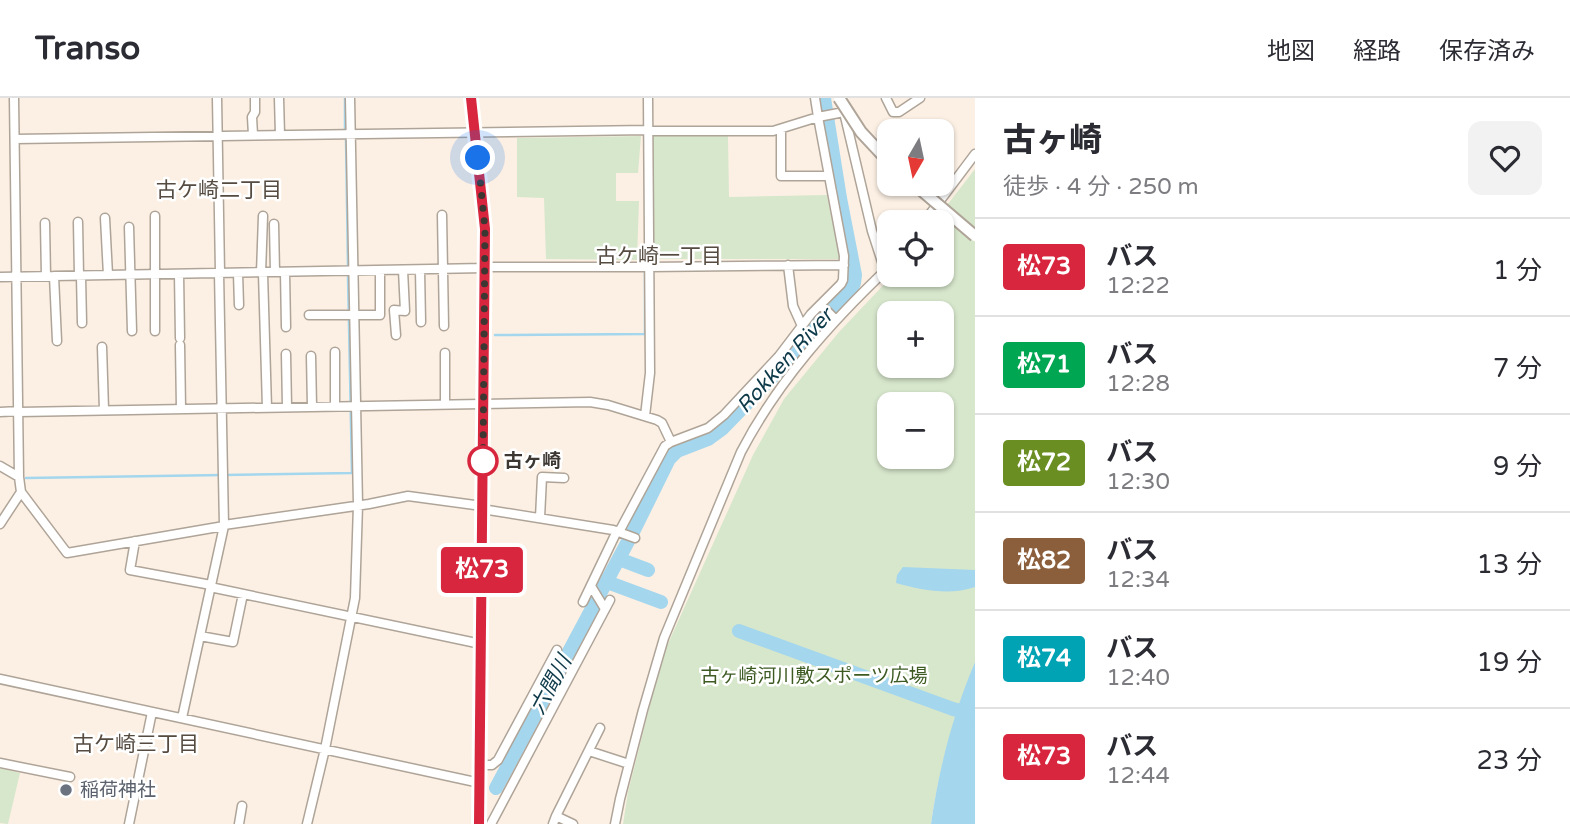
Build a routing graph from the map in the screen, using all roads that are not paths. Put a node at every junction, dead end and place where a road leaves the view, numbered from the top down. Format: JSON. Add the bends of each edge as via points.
{"nodes":[{"id":1,"x":14,"y":98,"type":"edge"},
{"id":2,"x":217,"y":98,"type":"edge"},
{"id":3,"x":255,"y":98,"type":"edge"},
{"id":4,"x":279,"y":98,"type":"edge"},
{"id":5,"x":351,"y":98,"type":"edge"},
{"id":6,"x":471,"y":98,"type":"edge"},
{"id":7,"x":648,"y":98,"type":"edge"},
{"id":8,"x":815,"y":98,"type":"edge"},
{"id":9,"x":840,"y":98,"type":"edge"},
{"id":10,"x":886,"y":98,"type":"edge"},
{"id":11,"x":920,"y":98,"type":"edge"},
{"id":12,"x":842,"y":112,"type":"junction"},
{"id":13,"x":819,"y":117,"type":"junction"},
{"id":14,"x":780,"y":129,"type":"junction"},
{"id":15,"x":648,"y":131,"type":"junction"},
{"id":16,"x":475,"y":132,"type":"junction"},
{"id":17,"x":351,"y":133,"type":"junction"},
{"id":18,"x":253,"y":135,"type":"junction"},
{"id":19,"x":280,"y":135,"type":"junction"},
{"id":20,"x":218,"y":136,"type":"junction"},
{"id":21,"x":15,"y":139,"type":"junction"},
{"id":22,"x":877,"y":149,"type":"edge"},
{"id":23,"x":975,"y":154,"type":"edge"},
{"id":24,"x":828,"y":176,"type":"junction"},
{"id":25,"x":928,"y":196,"type":"edge"},
{"id":26,"x":933,"y":210,"type":"edge"},
{"id":27,"x":442,"y":215,"type":"dead end"},
{"id":28,"x":155,"y":216,"type":"dead end"},
{"id":29,"x":263,"y":216,"type":"dead end"},
{"id":30,"x":105,"y":218,"type":"dead end"},
{"id":31,"x":78,"y":222,"type":"dead end"},
{"id":32,"x":45,"y":223,"type":"dead end"},
{"id":33,"x":274,"y":224,"type":"dead end"},
{"id":34,"x":129,"y":227,"type":"dead end"},
{"id":35,"x":975,"y":236,"type":"edge"},
{"id":36,"x":877,"y":244,"type":"edge"},
{"id":37,"x":844,"y":264,"type":"junction"},
{"id":38,"x":788,"y":265,"type":"junction"},
{"id":39,"x":649,"y":267,"type":"junction"},
{"id":40,"x":485,"y":268,"type":"junction"},
{"id":41,"x":380,"y":270,"type":"junction"},
{"id":42,"x":403,"y":270,"type":"junction"},
{"id":43,"x":420,"y":270,"type":"junction"},
{"id":44,"x":443,"y":270,"type":"junction"},
{"id":45,"x":354,"y":271,"type":"junction"},
{"id":46,"x":262,"y":272,"type":"junction"},
{"id":47,"x":280,"y":272,"type":"junction"},
{"id":48,"x":220,"y":273,"type":"junction"},
{"id":49,"x":238,"y":273,"type":"junction"},
{"id":50,"x":131,"y":274,"type":"junction"},
{"id":51,"x":155,"y":274,"type":"junction"},
{"id":52,"x":179,"y":274,"type":"junction"},
{"id":53,"x":108,"y":275,"type":"junction"},
{"id":54,"x":17,"y":276,"type":"junction"},
{"id":55,"x":50,"y":276,"type":"junction"},
{"id":56,"x":80,"y":276,"type":"junction"},
{"id":57,"x":0,"y":277,"type":"edge"},
{"id":58,"x":877,"y":279,"type":"edge"},
{"id":59,"x":239,"y":305,"type":"dead end"},
{"id":60,"x":821,"y":305,"type":"junction"},
{"id":61,"x":309,"y":315,"type":"dead end"},
{"id":62,"x":354,"y":315,"type":"junction"},
{"id":63,"x":836,"y":320,"type":"junction"},
{"id":64,"x":82,"y":323,"type":"dead end"},
{"id":65,"x":421,"y":323,"type":"dead end"},
{"id":66,"x":444,"y":326,"type":"dead end"},
{"id":67,"x":802,"y":326,"type":"junction"},
{"id":68,"x":286,"y":327,"type":"dead end"},
{"id":69,"x":132,"y":331,"type":"dead end"},
{"id":70,"x":155,"y":331,"type":"dead end"},
{"id":71,"x":396,"y":335,"type":"dead end"},
{"id":72,"x":57,"y":341,"type":"dead end"},
{"id":73,"x":102,"y":347,"type":"dead end"},
{"id":74,"x":335,"y":352,"type":"dead end"},
{"id":75,"x":445,"y":353,"type":"dead end"},
{"id":76,"x":286,"y":355,"type":"dead end"},
{"id":77,"x":311,"y":356,"type":"dead end"},
{"id":78,"x":484,"y":403,"type":"junction"},
{"id":79,"x":445,"y":404,"type":"junction"},
{"id":80,"x":335,"y":406,"type":"junction"},
{"id":81,"x":356,"y":406,"type":"junction"},
{"id":82,"x":287,"y":407,"type":"junction"},
{"id":83,"x":312,"y":407,"type":"junction"},
{"id":84,"x":222,"y":408,"type":"junction"},
{"id":85,"x":267,"y":408,"type":"junction"},
{"id":86,"x":181,"y":409,"type":"junction"},
{"id":87,"x":104,"y":411,"type":"junction"},
{"id":88,"x":0,"y":412,"type":"edge"},
{"id":89,"x":19,"y":412,"type":"junction"},
{"id":90,"x":645,"y":416,"type":"junction"},
{"id":91,"x":671,"y":442,"type":"junction"},
{"id":92,"x":0,"y":466,"type":"edge"},
{"id":93,"x":19,"y":477,"type":"junction"},
{"id":94,"x":564,"y":478,"type":"dead end"},
{"id":95,"x":21,"y":492,"type":"junction"},
{"id":96,"x":358,"y":505,"type":"junction"},
{"id":97,"x":482,"y":507,"type":"junction"},
{"id":98,"x":540,"y":518,"type":"junction"},
{"id":99,"x":0,"y":524,"type":"edge"},
{"id":100,"x":224,"y":526,"type":"junction"},
{"id":101,"x":618,"y":531,"type":"junction"},
{"id":102,"x":635,"y":538,"type":"dead end"},
{"id":103,"x":135,"y":541,"type":"junction"},
{"id":104,"x":211,"y":586,"type":"junction"},
{"id":105,"x":591,"y":586,"type":"junction"},
{"id":106,"x":243,"y":594,"type":"junction"},
{"id":107,"x":610,"y":600,"type":"dead end"},
{"id":108,"x":583,"y":602,"type":"dead end"},
{"id":109,"x":605,"y":609,"type":"junction"},
{"id":110,"x":352,"y":616,"type":"junction"},
{"id":111,"x":200,"y":636,"type":"junction"},
{"id":112,"x":481,"y":645,"type":"junction"},
{"id":113,"x":556,"y":650,"type":"dead end"},
{"id":114,"x":0,"y":679,"type":"edge"},
{"id":115,"x":152,"y":712,"type":"junction"},
{"id":116,"x":182,"y":718,"type":"junction"},
{"id":117,"x":600,"y":728,"type":"dead end"},
{"id":118,"x":325,"y":748,"type":"junction"},
{"id":119,"x":589,"y":751,"type":"junction"},
{"id":120,"x":0,"y":763,"type":"edge"},
{"id":121,"x":629,"y":764,"type":"junction"},
{"id":122,"x":480,"y":765,"type":"junction"},
{"id":123,"x":70,"y":777,"type":"dead end"},
{"id":124,"x":480,"y":783,"type":"junction"},
{"id":125,"x":242,"y":806,"type":"dead end"},
{"id":126,"x":555,"y":820,"type":"edge"},
{"id":127,"x":129,"y":824,"type":"edge"},
{"id":128,"x":239,"y":824,"type":"edge"},
{"id":129,"x":307,"y":824,"type":"edge"},
{"id":130,"x":479,"y":824,"type":"edge"},
{"id":131,"x":491,"y":824,"type":"edge"},
{"id":132,"x":573,"y":824,"type":"edge"},
{"id":133,"x":615,"y":824,"type":"edge"}],
"edges":[{"from":1,"to":21,"type":"street"},
{"from":2,"to":20,"type":"street"},
{"from":3,"to":18,"type":"street"},
{"from":4,"to":19,"type":"street"},
{"from":5,"to":17,"type":"street"},
{"from":6,"to":16,"type":"main road"},
{"from":7,"to":15,"type":"street"},
{"from":8,"to":13,"type":"street"},
{"from":9,"to":12,"type":"street"},
{"from":9,"to":22,"type":"main road","bridge":true},
{"from":10,"to":11,"type":"street","via":[[893,112],[898,112]]},
{"from":12,"to":13,"type":"street"},
{"from":12,"to":36,"type":"street"},
{"from":13,"to":14,"type":"street"},
{"from":13,"to":24,"type":"street"},
{"from":14,"to":15,"type":"street"},
{"from":14,"to":24,"type":"street","via":[[781,176]]},
{"from":15,"to":16,"type":"street"},
{"from":15,"to":39,"type":"street"},
{"from":16,"to":17,"type":"street"},
{"from":16,"to":40,"type":"main road"},
{"from":17,"to":19,"type":"street"},
{"from":17,"to":45,"type":"street"},
{"from":18,"to":19,"type":"street"},
{"from":18,"to":20,"type":"street"},
{"from":20,"to":21,"type":"street"},
{"from":20,"to":48,"type":"street"},
{"from":21,"to":54,"type":"street"},
{"from":23,"to":26,"type":"street"},
{"from":24,"to":37,"type":"street"},
{"from":25,"to":35,"type":"main road","bridge":true},
{"from":27,"to":44,"type":"street"},
{"from":28,"to":51,"type":"street"},
{"from":29,"to":46,"type":"street"},
{"from":30,"to":53,"type":"street"},
{"from":31,"to":56,"type":"street"},
{"from":32,"to":55,"type":"street"},
{"from":33,"to":47,"type":"street"},
{"from":34,"to":50,"type":"street"},
{"from":37,"to":38,"type":"street"},
{"from":37,"to":60,"type":"street","via":[[841,284]]},
{"from":38,"to":39,"type":"street"},
{"from":38,"to":67,"type":"street","via":[[793,306]]},
{"from":39,"to":40,"type":"street"},
{"from":39,"to":90,"type":"street","via":[[650,373]]},
{"from":40,"to":44,"type":"street"},
{"from":40,"to":78,"type":"main road"},
{"from":41,"to":42,"type":"street"},
{"from":41,"to":45,"type":"street"},
{"from":41,"to":62,"type":"street","via":[[380,315]]},
{"from":42,"to":43,"type":"street"},
{"from":42,"to":71,"type":"street","via":[[405,311],[394,310]]},
{"from":43,"to":44,"type":"street"},
{"from":43,"to":65,"type":"street"},
{"from":44,"to":66,"type":"street"},
{"from":45,"to":47,"type":"street"},
{"from":45,"to":62,"type":"street"},
{"from":46,"to":47,"type":"street"},
{"from":46,"to":49,"type":"street"},
{"from":46,"to":85,"type":"street"},
{"from":47,"to":68,"type":"street"},
{"from":48,"to":49,"type":"street"},
{"from":48,"to":52,"type":"street"},
{"from":48,"to":84,"type":"street"},
{"from":49,"to":59,"type":"street"},
{"from":50,"to":51,"type":"street"},
{"from":50,"to":53,"type":"street"},
{"from":50,"to":69,"type":"street"},
{"from":51,"to":52,"type":"street"},
{"from":51,"to":70,"type":"street"},
{"from":52,"to":86,"type":"street"},
{"from":53,"to":56,"type":"street"},
{"from":54,"to":55,"type":"street"},
{"from":54,"to":57,"type":"street"},
{"from":54,"to":89,"type":"street"},
{"from":55,"to":56,"type":"street"},
{"from":55,"to":72,"type":"street"},
{"from":56,"to":64,"type":"street"},
{"from":58,"to":63,"type":"street"},
{"from":60,"to":63,"type":"street"},
{"from":60,"to":67,"type":"street"},
{"from":61,"to":62,"type":"street"},
{"from":62,"to":81,"type":"street"},
{"from":63,"to":121,"type":"street","via":[[757,423],[735,467],[664,638]]},
{"from":67,"to":91,"type":"street","via":[[714,424]]},
{"from":73,"to":87,"type":"street"},
{"from":74,"to":80,"type":"street"},
{"from":75,"to":79,"type":"street"},
{"from":76,"to":82,"type":"street"},
{"from":77,"to":83,"type":"street"},
{"from":78,"to":79,"type":"street"},
{"from":78,"to":90,"type":"street","via":[[590,402]]},
{"from":78,"to":97,"type":"main road"},
{"from":79,"to":81,"type":"street"},
{"from":80,"to":81,"type":"street"},
{"from":80,"to":83,"type":"street"},
{"from":81,"to":96,"type":"street"},
{"from":82,"to":83,"type":"street"},
{"from":82,"to":85,"type":"street"},
{"from":84,"to":85,"type":"street"},
{"from":84,"to":86,"type":"street"},
{"from":84,"to":100,"type":"street"},
{"from":86,"to":87,"type":"street"},
{"from":87,"to":89,"type":"street"},
{"from":88,"to":89,"type":"street"},
{"from":89,"to":93,"type":"street"},
{"from":90,"to":91,"type":"street","via":[[662,423]]},
{"from":91,"to":101,"type":"street"},
{"from":92,"to":93,"type":"street"},
{"from":93,"to":95,"type":"street"},
{"from":94,"to":98,"type":"street","via":[[542,477]]},
{"from":95,"to":99,"type":"street"},
{"from":95,"to":103,"type":"street","via":[[67,553]]},
{"from":96,"to":97,"type":"street","via":[[408,496]]},
{"from":96,"to":100,"type":"street"},
{"from":96,"to":110,"type":"street"},
{"from":97,"to":98,"type":"street"},
{"from":97,"to":112,"type":"main road"},
{"from":98,"to":101,"type":"street"},
{"from":100,"to":103,"type":"street"},
{"from":100,"to":104,"type":"street"},
{"from":101,"to":102,"type":"street"},
{"from":101,"to":105,"type":"street"},
{"from":103,"to":104,"type":"street","via":[[130,570]]},
{"from":104,"to":106,"type":"street"},
{"from":104,"to":111,"type":"street"},
{"from":105,"to":108,"type":"street"},
{"from":105,"to":109,"type":"street"},
{"from":106,"to":110,"type":"street"},
{"from":106,"to":111,"type":"street","via":[[233,642]]},
{"from":107,"to":109,"type":"street"},
{"from":109,"to":131,"type":"street"},
{"from":110,"to":112,"type":"street"},
{"from":110,"to":118,"type":"street"},
{"from":111,"to":116,"type":"street"},
{"from":112,"to":122,"type":"main road"},
{"from":113,"to":122,"type":"street","via":[[498,761]]},
{"from":114,"to":115,"type":"street"},
{"from":115,"to":116,"type":"street"},
{"from":115,"to":127,"type":"street"},
{"from":116,"to":118,"type":"street"},
{"from":117,"to":119,"type":"street"},
{"from":118,"to":124,"type":"street"},
{"from":118,"to":129,"type":"street"},
{"from":119,"to":121,"type":"street"},
{"from":119,"to":126,"type":"street"},
{"from":120,"to":123,"type":"street"},
{"from":121,"to":133,"type":"street"},
{"from":122,"to":124,"type":"main road"},
{"from":124,"to":130,"type":"main road"},
{"from":125,"to":128,"type":"street"},
{"from":126,"to":132,"type":"street"}]}
